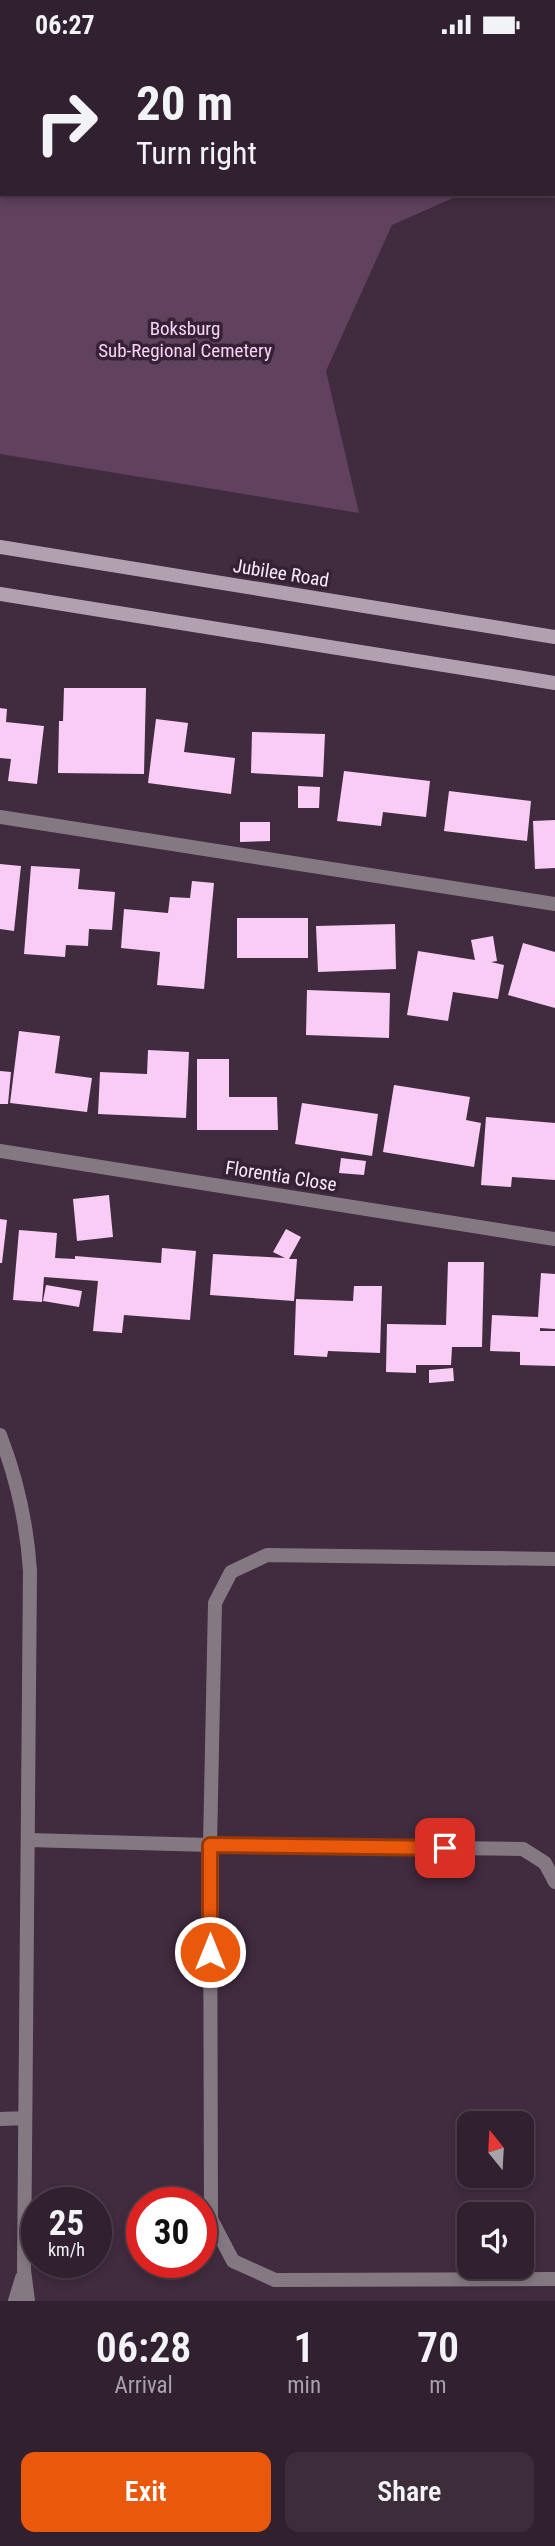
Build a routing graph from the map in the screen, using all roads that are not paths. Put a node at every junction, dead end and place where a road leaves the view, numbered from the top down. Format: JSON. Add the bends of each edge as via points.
{"nodes":[{"id":1,"x":0,"y":547,"type":"edge"},
{"id":2,"x":0,"y":594,"type":"edge"},
{"id":3,"x":555,"y":637,"type":"edge"},
{"id":4,"x":555,"y":683,"type":"edge"},
{"id":5,"x":0,"y":817,"type":"edge"},
{"id":6,"x":555,"y":904,"type":"edge"},
{"id":7,"x":0,"y":1151,"type":"edge"},
{"id":8,"x":555,"y":1239,"type":"edge"},
{"id":9,"x":0,"y":1435,"type":"edge"},
{"id":10,"x":555,"y":1559,"type":"edge"},
{"id":11,"x":28,"y":1840,"type":"junction"},
{"id":12,"x":210,"y":1845,"type":"junction"},
{"id":13,"x":555,"y":1882,"type":"edge"},
{"id":14,"x":25,"y":2118,"type":"junction"},
{"id":15,"x":0,"y":2119,"type":"edge"},
{"id":16,"x":25,"y":2187,"type":"edge"},
{"id":17,"x":22,"y":2278,"type":"edge"},
{"id":18,"x":25,"y":2278,"type":"edge"},
{"id":19,"x":555,"y":2279,"type":"edge"},
{"id":20,"x":15,"y":2301,"type":"edge"},
{"id":21,"x":28,"y":2301,"type":"edge"}],
"edges":[{"from":1,"to":3,"type":"main road","name":"Jubilee Road"},
{"from":2,"to":4,"type":"main road"},
{"from":5,"to":6,"type":"street"},
{"from":7,"to":8,"type":"street","name":"Florentia Close"},
{"from":9,"to":11,"type":"street","via":[[17,1487],[30,1571]]},
{"from":10,"to":12,"type":"street","via":[[267,1555],[231,1572],[215,1603]]},
{"from":11,"to":12,"type":"street"},
{"from":11,"to":14,"type":"street"},
{"from":12,"to":13,"type":"street","via":[[523,1849],[545,1863]]},
{"from":12,"to":19,"type":"street","via":[[211,2219],[233,2261],[275,2280]]},
{"from":14,"to":15,"type":"street"},
{"from":14,"to":16,"type":"street"},
{"from":17,"to":20,"type":"street"},
{"from":18,"to":21,"type":"street"}]}
